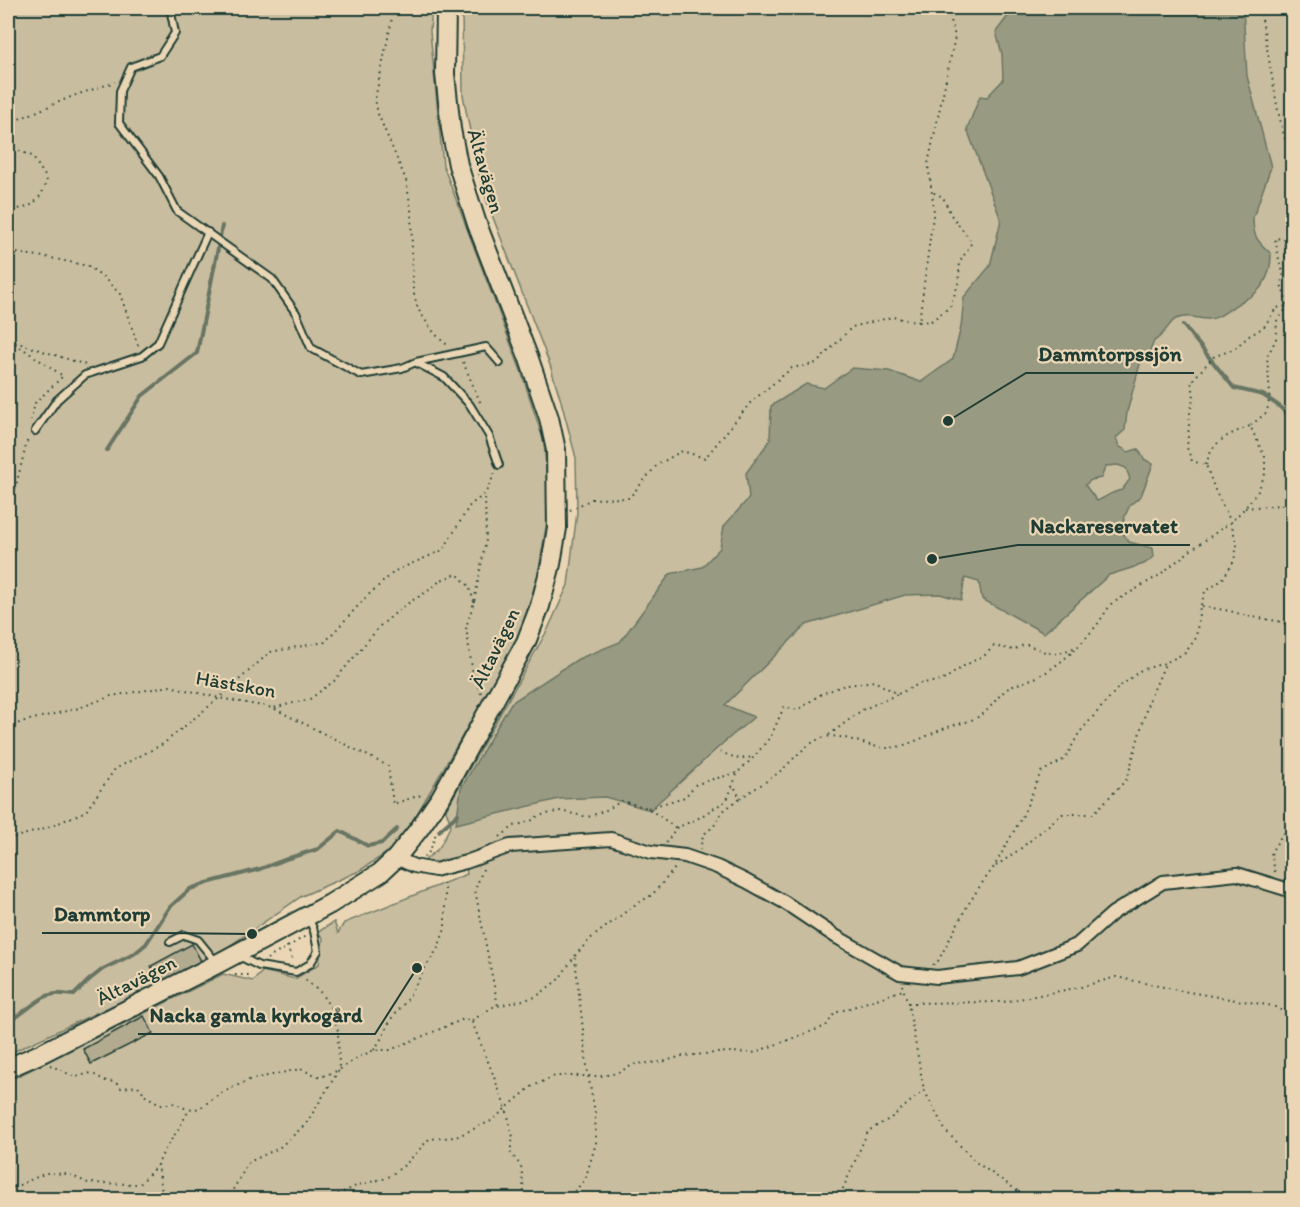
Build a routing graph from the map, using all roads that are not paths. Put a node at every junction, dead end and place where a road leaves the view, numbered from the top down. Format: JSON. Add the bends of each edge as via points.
{"nodes":[{"id":1,"x":170,"y":8,"type":"edge"},
{"id":2,"x":446,"y":8,"type":"edge"},
{"id":3,"x":208,"y":232,"type":"junction"},
{"id":4,"x":416,"y":362,"type":"junction"},
{"id":5,"x":500,"y":363,"type":"dead end"},
{"id":6,"x":35,"y":431,"type":"dead end"},
{"id":7,"x":499,"y":465,"type":"road end"},
{"id":8,"x":396,"y":858,"type":"junction"},
{"id":9,"x":1293,"y":892,"type":"edge"},
{"id":10,"x":307,"y":916,"type":"junction"},
{"id":11,"x":170,"y":942,"type":"dead end"},
{"id":12,"x":235,"y":954,"type":"junction"},
{"id":13,"x":217,"y":964,"type":"junction"},
{"id":14,"x":8,"y":1068,"type":"edge"}],
"edges":[{"from":1,"to":3,"type":"lane","via":[[175,33],[160,56],[131,67],[120,91],[118,123],[159,176],[177,211]]},
{"from":2,"to":8,"type":"main road","name":"Ältavägen","via":[[446,74],[458,165],[549,418],[556,450],[557,528],[540,606],[526,642],[441,797]]},
{"from":3,"to":4,"type":"lane","via":[[272,279],[296,313],[311,348],[361,375]]},
{"from":3,"to":6,"type":"lane","via":[[158,343],[142,356],[85,375],[57,400]]},
{"from":4,"to":5,"type":"lane","via":[[486,347]]},
{"from":4,"to":7,"type":"lane","via":[[444,378],[470,405],[489,436]]},
{"from":8,"to":9,"type":"street","via":[[435,870],[510,846],[611,839],[651,852],[691,858],[746,881],[900,973],[938,977],[1018,968],[1077,945],[1113,913],[1163,882],[1238,874]]},
{"from":8,"to":10,"type":"main road","name":"Ältavägen","via":[[380,873]]},
{"from":10,"to":12,"type":"main road","name":"Ältavägen"},
{"from":10,"to":12,"type":"lane","via":[[318,951],[310,964],[296,972],[259,966]]},
{"from":11,"to":13,"type":"lane","via":[[184,935],[198,940]]},
{"from":12,"to":13,"type":"main road","name":"Ältavägen"},
{"from":13,"to":14,"type":"main road","name":"Ältavägen"}]}
